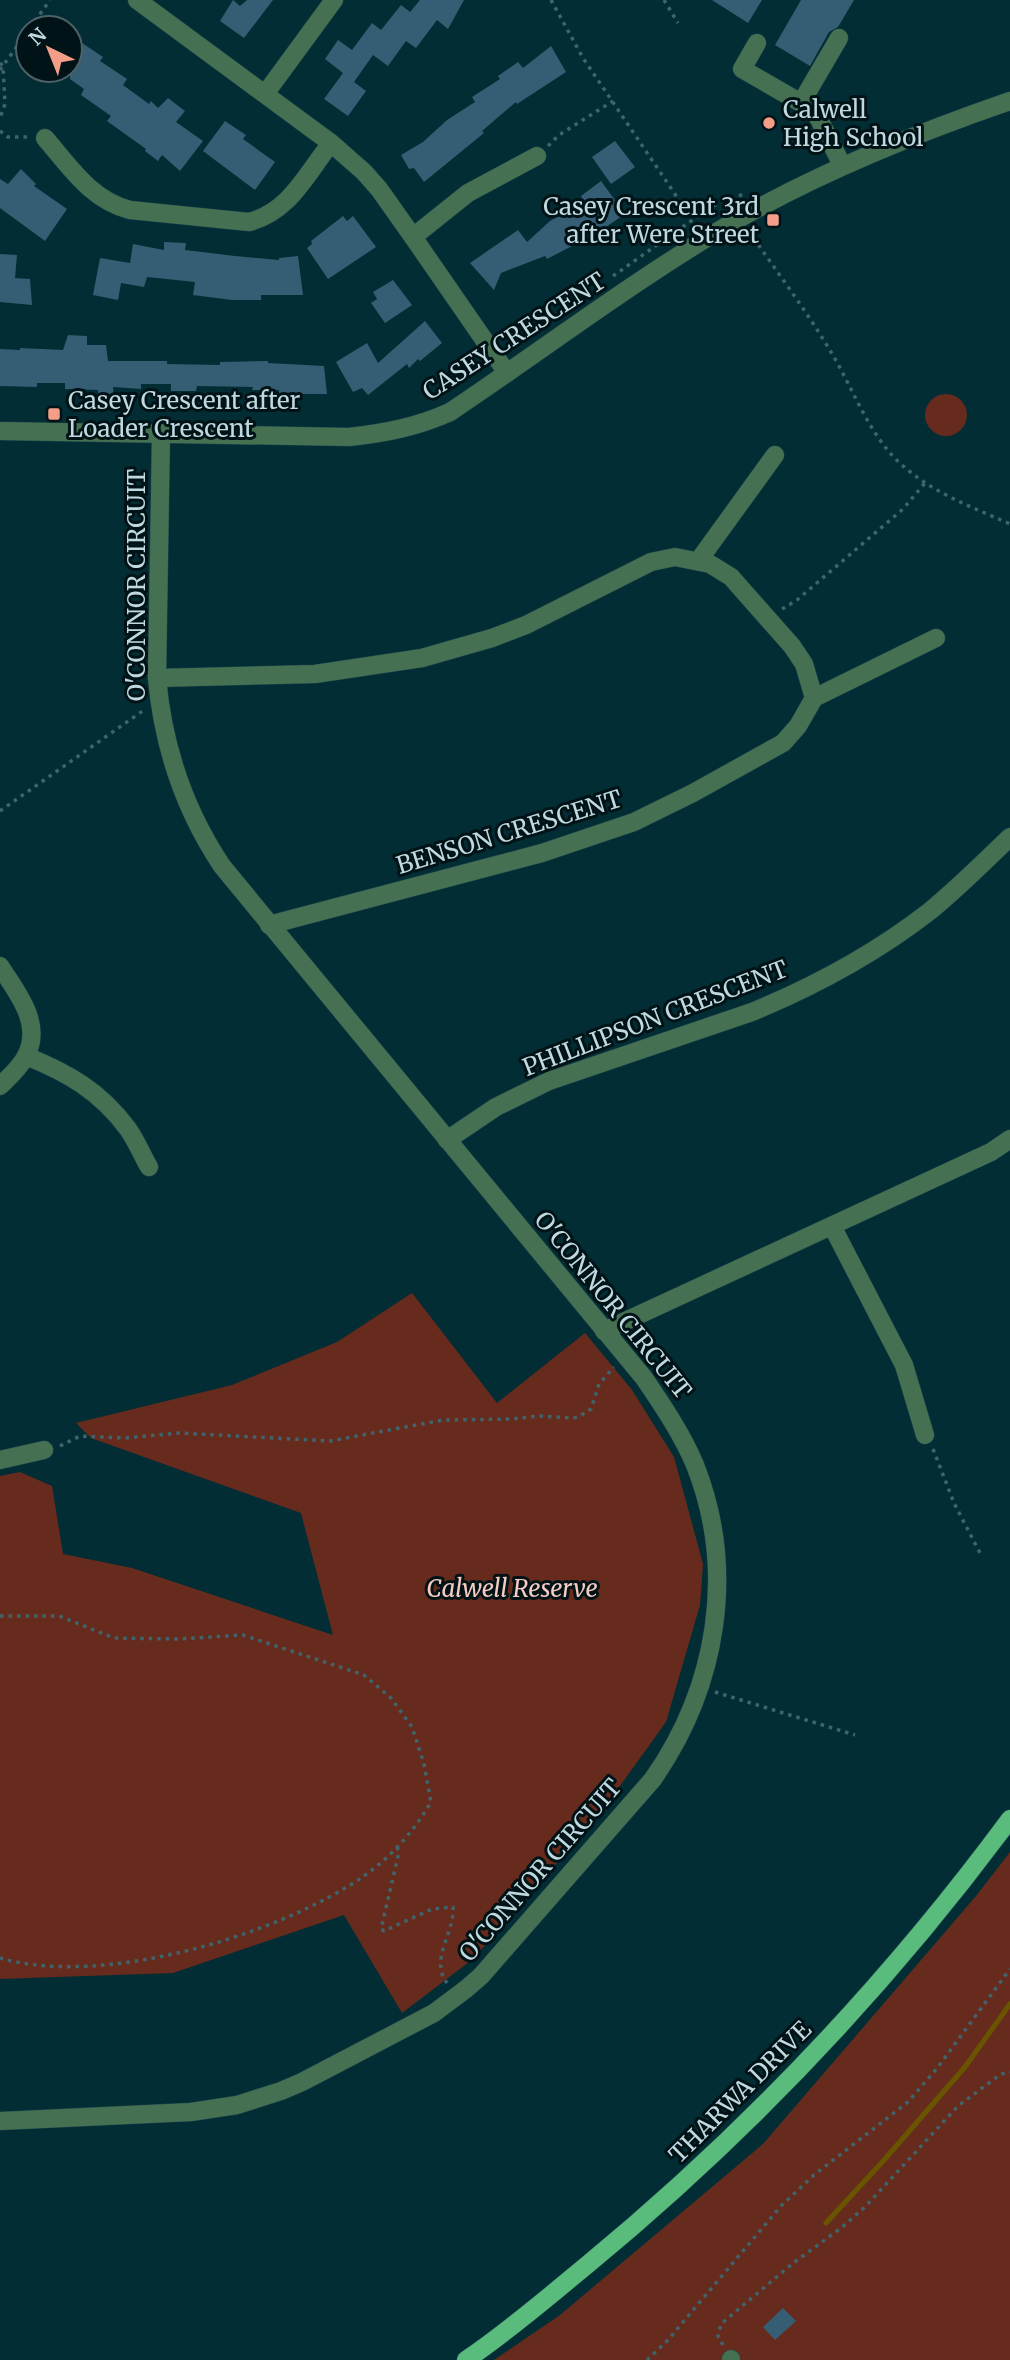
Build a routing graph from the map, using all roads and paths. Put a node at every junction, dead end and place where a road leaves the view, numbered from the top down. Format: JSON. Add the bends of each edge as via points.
{"nodes":[{"id":1,"x":137,"y":0,"type":"edge"},
{"id":2,"x":334,"y":0,"type":"edge"},
{"id":3,"x":551,"y":0,"type":"edge"},
{"id":4,"x":664,"y":0,"type":"edge"},
{"id":5,"x":678,"y":23,"type":"dead end"},
{"id":6,"x":839,"y":38,"type":"dead end"},
{"id":7,"x":757,"y":43,"type":"dead end"},
{"id":8,"x":14,"y":49,"type":"edge"},
{"id":9,"x":1,"y":66,"type":"edge"},
{"id":10,"x":265,"y":94,"type":"junction"},
{"id":11,"x":612,"y":101,"type":"junction"},
{"id":12,"x":1010,"y":101,"type":"edge"},
{"id":13,"x":801,"y":103,"type":"junction"},
{"id":14,"x":0,"y":118,"type":"edge"},
{"id":15,"x":0,"y":131,"type":"edge"},
{"id":16,"x":45,"y":138,"type":"joint"},
{"id":17,"x":331,"y":143,"type":"junction"},
{"id":18,"x":537,"y":156,"type":"joint"},
{"id":19,"x":842,"y":165,"type":"junction"},
{"id":20,"x":742,"y":217,"type":"junction"},
{"id":21,"x":413,"y":237,"type":"junction"},
{"id":22,"x":472,"y":373,"type":"dead end"},
{"id":23,"x":507,"y":373,"type":"junction"},
{"id":24,"x":429,"y":403,"type":"dead end"},
{"id":25,"x":0,"y":431,"type":"edge"},
{"id":26,"x":161,"y":433,"type":"junction"},
{"id":27,"x":775,"y":455,"type":"dead end"},
{"id":28,"x":925,"y":483,"type":"junction"},
{"id":29,"x":1010,"y":524,"type":"edge"},
{"id":30,"x":699,"y":560,"type":"junction"},
{"id":31,"x":777,"y":612,"type":"dead end"},
{"id":32,"x":936,"y":638,"type":"dead end"},
{"id":33,"x":157,"y":678,"type":"junction"},
{"id":34,"x":814,"y":698,"type":"junction"},
{"id":35,"x":149,"y":719,"type":"dead end"},
{"id":36,"x":0,"y":811,"type":"edge"},
{"id":37,"x":1010,"y":837,"type":"edge"},
{"id":38,"x":269,"y":925,"type":"junction"},
{"id":39,"x":0,"y":966,"type":"edge"},
{"id":40,"x":26,"y":1056,"type":"junction"},
{"id":41,"x":0,"y":1086,"type":"edge"},
{"id":42,"x":1010,"y":1139,"type":"edge"},
{"id":43,"x":447,"y":1140,"type":"junction"},
{"id":44,"x":149,"y":1167,"type":"dead end"},
{"id":45,"x":832,"y":1226,"type":"junction"},
{"id":46,"x":604,"y":1331,"type":"junction"},
{"id":47,"x":609,"y":1371,"type":"dead end"},
{"id":48,"x":925,"y":1435,"type":"joint"},
{"id":49,"x":44,"y":1450,"type":"joint"},
{"id":50,"x":0,"y":1460,"type":"edge"},
{"id":51,"x":981,"y":1553,"type":"dead end"},
{"id":52,"x":0,"y":1616,"type":"edge"},
{"id":53,"x":728,"y":1695,"type":"dead end"},
{"id":54,"x":855,"y":1735,"type":"dead end"},
{"id":55,"x":1010,"y":1819,"type":"edge"},
{"id":56,"x":397,"y":1847,"type":"junction"},
{"id":57,"x":0,"y":1958,"type":"edge"},
{"id":58,"x":1010,"y":1969,"type":"edge"},
{"id":59,"x":442,"y":1977,"type":"dead end"},
{"id":60,"x":1010,"y":2072,"type":"edge"},
{"id":61,"x":0,"y":2121,"type":"edge"},
{"id":62,"x":466,"y":2360,"type":"edge"},
{"id":63,"x":647,"y":2360,"type":"edge"},
{"id":64,"x":731,"y":2360,"type":"edge"}],
"edges":[{"from":1,"to":10,"type":"street"},
{"from":2,"to":10,"type":"street"},
{"from":3,"to":11,"type":"path"},
{"from":4,"to":5,"type":"path"},
{"from":6,"to":13,"type":"street"},
{"from":7,"to":13,"type":"street","via":[[742,69]]},
{"from":8,"to":9,"type":"path"},
{"from":9,"to":14,"type":"path","via":[[5,104]]},
{"from":10,"to":17,"type":"street"},
{"from":11,"to":18,"type":"path","via":[[559,135]]},
{"from":11,"to":20,"type":"path","via":[[681,203],[694,215],[731,199]]},
{"from":12,"to":19,"type":"street","name":"CASEY CRESCENT"},
{"from":13,"to":19,"type":"street","via":[[815,111]]},
{"from":15,"to":16,"type":"path","via":[[9,137]]},
{"from":16,"to":17,"type":"street","via":[[89,189],[117,207],[249,222],[282,207]]},
{"from":17,"to":21,"type":"street","via":[[379,189]]},
{"from":18,"to":21,"type":"street","via":[[468,193]]},
{"from":19,"to":20,"type":"street","name":"CASEY CRESCENT"},
{"from":20,"to":23,"type":"street","name":"CASEY CRESCENT"},
{"from":20,"to":28,"type":"path","via":[[831,351],[880,440]]},
{"from":21,"to":23,"type":"street"},
{"from":22,"to":24,"type":"path"},
{"from":23,"to":26,"type":"street","name":"CASEY CRESCENT","via":[[450,412],[391,433]]},
{"from":25,"to":26,"type":"street","name":"CASEY CRESCENT"},
{"from":26,"to":33,"type":"street","name":"O'CONNOR CIRCUIT"},
{"from":27,"to":30,"type":"street"},
{"from":28,"to":29,"type":"path"},
{"from":28,"to":31,"type":"path","via":[[903,509]]},
{"from":30,"to":33,"type":"street","via":[[675,557],[651,562],[526,625],[422,658],[315,674]]},
{"from":30,"to":34,"type":"street","via":[[731,577],[792,646],[804,664]]},
{"from":32,"to":34,"type":"street"},
{"from":33,"to":38,"type":"street","name":"O'CONNOR CIRCUIT","via":[[169,753],[185,800],[222,866]]},
{"from":34,"to":38,"type":"street","name":"BENSON CRESCENT","via":[[799,726],[783,743],[634,822],[542,853]]},
{"from":35,"to":36,"type":"path","via":[[147,708]]},
{"from":37,"to":43,"type":"street","name":"PHILLIPSON CRESCENT","via":[[932,909],[846,968],[752,1013],[549,1081],[496,1107]]},
{"from":38,"to":43,"type":"street","name":"O'CONNOR CIRCUIT"},
{"from":39,"to":40,"type":"street","via":[[27,1009],[32,1032]]},
{"from":40,"to":41,"type":"street"},
{"from":40,"to":44,"type":"street","via":[[65,1072],[101,1098],[129,1130]]},
{"from":42,"to":45,"type":"street"},
{"from":43,"to":46,"type":"street","name":"O'CONNOR CIRCUIT"},
{"from":45,"to":46,"type":"street"},
{"from":45,"to":48,"type":"street","via":[[904,1365]]},
{"from":46,"to":61,"type":"street","name":"O'CONNOR CIRCUIT","via":[[644,1378],[690,1454],[710,1514],[717,1564],[717,1615],[708,1665],[692,1713],[653,1779],[481,1976],[434,2012],[338,2063],[281,2091],[237,2105],[191,2112]]},
{"from":47,"to":49,"type":"path","via":[[591,1409],[572,1418],[443,1420],[330,1441],[178,1433],[79,1436]]},
{"from":48,"to":51,"type":"path"},
{"from":49,"to":50,"type":"street"},
{"from":52,"to":56,"type":"path","via":[[59,1616],[114,1638],[243,1634],[364,1675],[391,1698],[412,1727],[424,1764],[431,1802]]},
{"from":53,"to":54,"type":"path"},
{"from":55,"to":62,"type":"main road","name":"THARWA DRIVE","via":[[897,1962],[793,2076],[650,2214]]},
{"from":56,"to":57,"type":"path","via":[[365,1875],[327,1898],[256,1930],[190,1951],[87,1968]]},
{"from":56,"to":59,"type":"path","via":[[381,1929],[432,1909],[453,1907],[454,1920],[439,1964]]},
{"from":58,"to":63,"type":"path","via":[[908,2102],[781,2206]]},
{"from":60,"to":64,"type":"path","via":[[958,2106],[865,2207],[721,2325],[718,2336]]}]}
